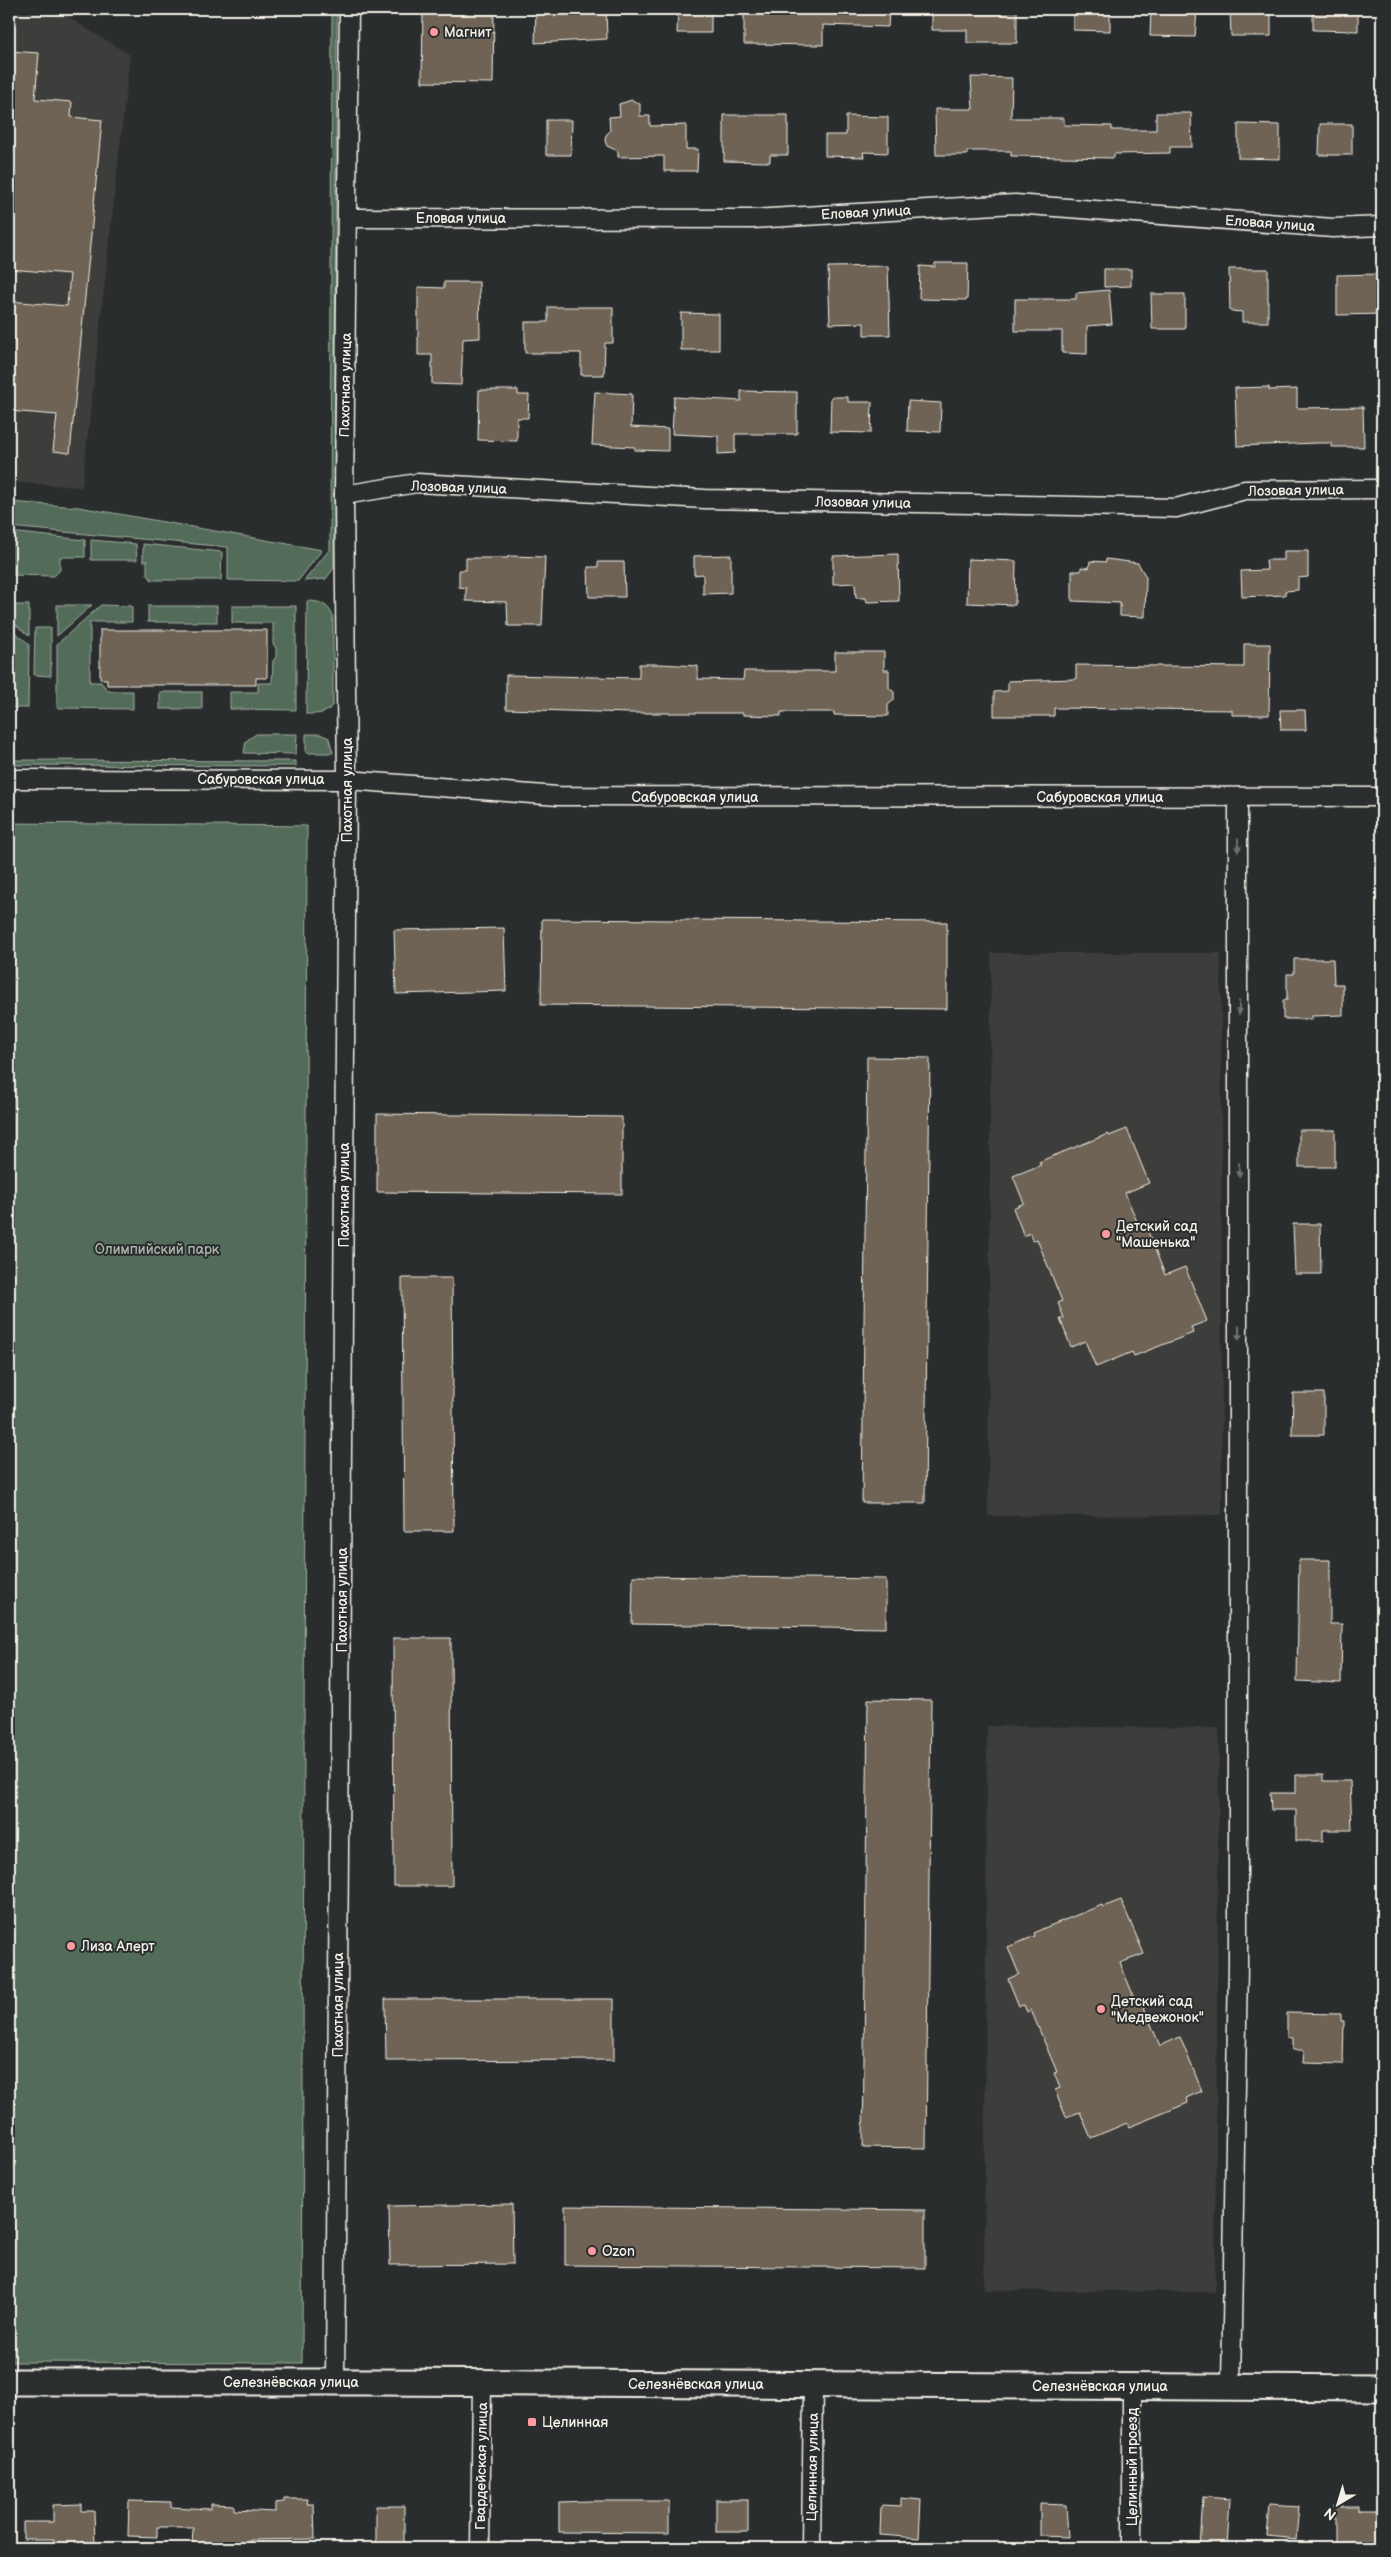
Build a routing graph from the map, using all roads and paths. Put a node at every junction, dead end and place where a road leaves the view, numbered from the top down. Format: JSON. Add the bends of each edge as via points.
{"nodes":[{"id":1,"x":349,"y":9,"type":"edge"},
{"id":2,"x":348,"y":218,"type":"junction"},
{"id":3,"x":1382,"y":226,"type":"edge"},
{"id":4,"x":1382,"y":490,"type":"edge"},
{"id":5,"x":344,"y":494,"type":"junction"},
{"id":6,"x":9,"y":779,"type":"edge"},
{"id":7,"x":347,"y":780,"type":"junction"},
{"id":8,"x":1238,"y":797,"type":"junction"},
{"id":9,"x":1382,"y":797,"type":"edge"},
{"id":10,"x":9,"y":2382,"type":"edge"},
{"id":11,"x":335,"y":2382,"type":"junction"},
{"id":12,"x":482,"y":2383,"type":"junction"},
{"id":13,"x":813,"y":2385,"type":"junction"},
{"id":14,"x":1132,"y":2386,"type":"junction"},
{"id":15,"x":1231,"y":2387,"type":"junction"},
{"id":16,"x":1382,"y":2388,"type":"edge"},
{"id":17,"x":480,"y":2548,"type":"edge"},
{"id":18,"x":811,"y":2548,"type":"edge"},
{"id":19,"x":1132,"y":2548,"type":"edge"}],
"edges":[{"from":1,"to":2,"type":"street","name":"Пахотная улица"},
{"from":2,"to":3,"type":"street","name":"Еловая улица","via":[[752,219],[1015,204],[1333,228]]},
{"from":2,"to":5,"type":"street","name":"Пахотная улица"},
{"from":4,"to":5,"type":"street","name":"Лозовая улица","via":[[1245,490],[1176,508],[705,499],[417,483]]},
{"from":5,"to":7,"type":"street","name":"Пахотная улица"},
{"from":6,"to":7,"type":"street","name":"Сабуровская улица"},
{"from":7,"to":8,"type":"street","name":"Сабуровская улица","via":[[558,796]]},
{"from":7,"to":11,"type":"street","name":"Пахотная улица"},
{"from":8,"to":9,"type":"street","name":"Сабуровская улица"},
{"from":8,"to":15,"type":"street","one_way":true,"via":[[1238,1963]]},
{"from":10,"to":11,"type":"street","name":"Селезнёвская улица"},
{"from":11,"to":12,"type":"street","name":"Селезнёвская улица"},
{"from":12,"to":13,"type":"street","name":"Селезнёвская улица"},
{"from":12,"to":17,"type":"street","name":"Гвардейская улица"},
{"from":13,"to":14,"type":"street","name":"Селезнёвская улица"},
{"from":13,"to":18,"type":"street","name":"Целинная улица"},
{"from":14,"to":15,"type":"street","name":"Селезнёвская улица"},
{"from":14,"to":19,"type":"street","name":"Целинный проезд"},
{"from":15,"to":16,"type":"street","name":"Селезнёвская улица"}]}
